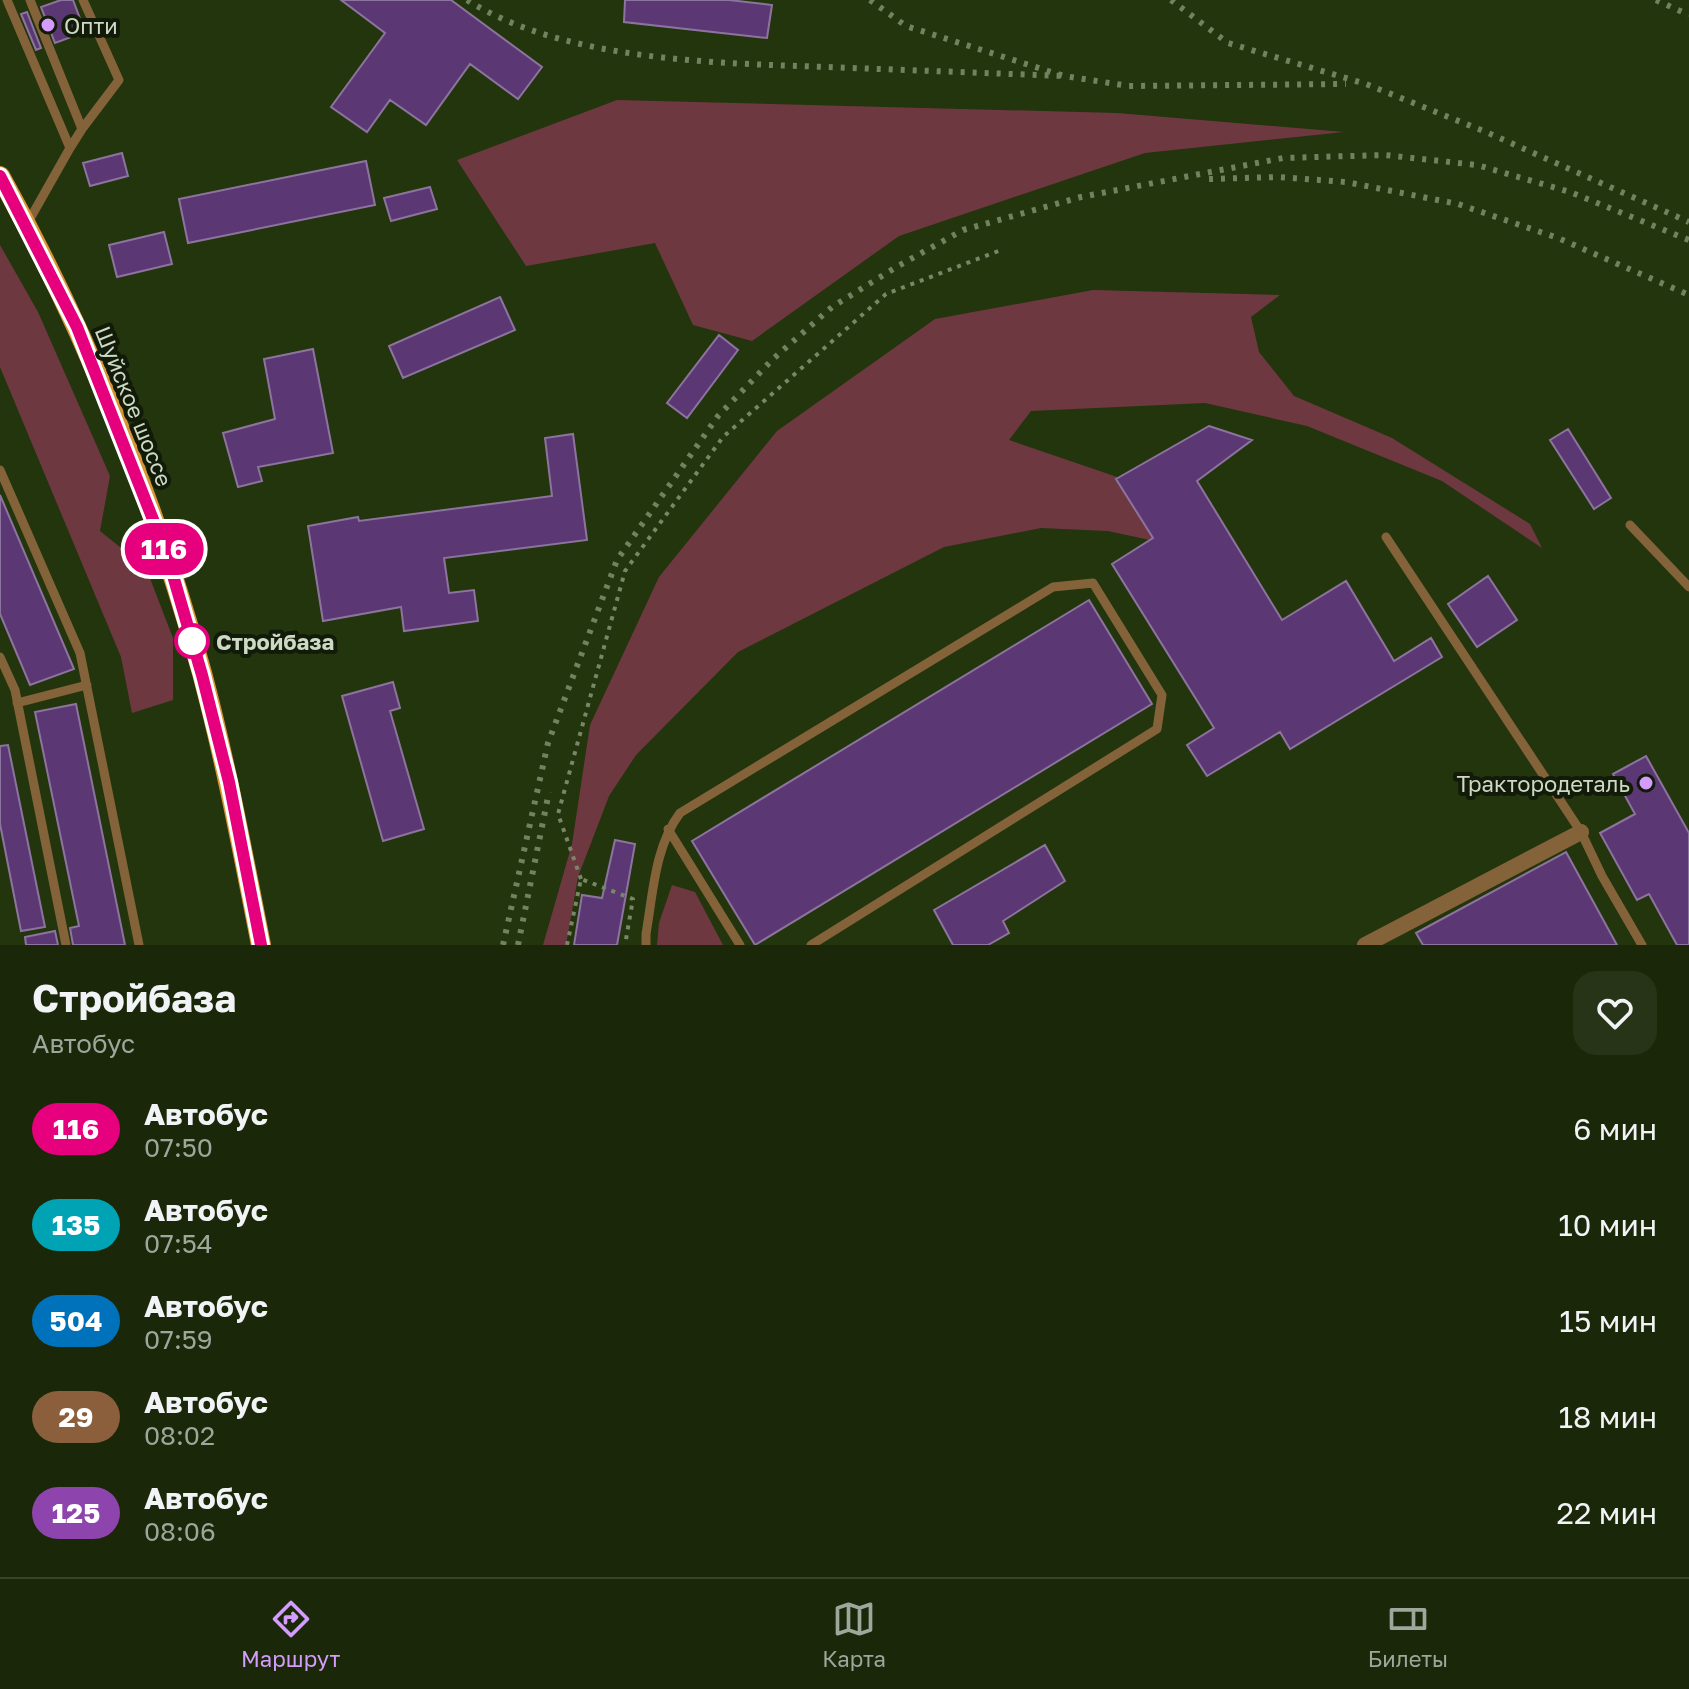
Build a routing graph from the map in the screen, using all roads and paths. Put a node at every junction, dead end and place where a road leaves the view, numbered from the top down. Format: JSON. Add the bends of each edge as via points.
{"nodes":[{"id":1,"x":7,"y":0,"type":"edge"},
{"id":2,"x":30,"y":0,"type":"edge"},
{"id":3,"x":83,"y":0,"type":"edge"},
{"id":4,"x":82,"y":129,"type":"junction"},
{"id":5,"x":70,"y":148,"type":"junction"},
{"id":6,"x":0,"y":176,"type":"edge"},
{"id":7,"x":27,"y":224,"type":"junction"},
{"id":8,"x":1001,"y":250,"type":"dead end"},
{"id":9,"x":0,"y":470,"type":"edge"},
{"id":10,"x":1630,"y":525,"type":"dead end"},
{"id":11,"x":1386,"y":537,"type":"dead end"},
{"id":12,"x":1689,"y":587,"type":"edge"},
{"id":13,"x":0,"y":657,"type":"edge"},
{"id":14,"x":87,"y":685,"type":"junction"},
{"id":15,"x":17,"y":703,"type":"junction"},
{"id":16,"x":668,"y":829,"type":"junction"},
{"id":17,"x":1581,"y":832,"type":"junction"},
{"id":18,"x":581,"y":879,"type":"junction"},
{"id":19,"x":66,"y":945,"type":"edge"},
{"id":20,"x":139,"y":945,"type":"edge"},
{"id":21,"x":261,"y":945,"type":"edge"},
{"id":22,"x":567,"y":945,"type":"edge"},
{"id":23,"x":625,"y":945,"type":"edge"},
{"id":24,"x":646,"y":945,"type":"edge"},
{"id":25,"x":740,"y":945,"type":"edge"},
{"id":26,"x":811,"y":945,"type":"edge"},
{"id":27,"x":1365,"y":945,"type":"edge"},
{"id":28,"x":1642,"y":945,"type":"edge"}],
"edges":[{"from":1,"to":5,"type":"lane"},
{"from":2,"to":4,"type":"lane"},
{"from":3,"to":4,"type":"lane","via":[[119,80]]},
{"from":4,"to":5,"type":"lane"},
{"from":5,"to":7,"type":"lane"},
{"from":6,"to":7,"type":"main road","name":"Шуйское шоссе"},
{"from":7,"to":21,"type":"main road","name":"Шуйское шоссе","via":[[77,327],[167,555],[218,740]]},
{"from":8,"to":18,"type":"path","via":[[886,294],[723,437],[625,571],[558,814]]},
{"from":9,"to":14,"type":"lane","via":[[80,653]]},
{"from":10,"to":12,"type":"lane"},
{"from":11,"to":17,"type":"lane"},
{"from":13,"to":15,"type":"lane"},
{"from":14,"to":15,"type":"lane"},
{"from":14,"to":20,"type":"lane"},
{"from":15,"to":19,"type":"lane"},
{"from":16,"to":24,"type":"lane"},
{"from":16,"to":25,"type":"lane"},
{"from":16,"to":26,"type":"lane","via":[[680,813],[1053,587],[1093,583],[1162,695],[1157,729]]},
{"from":17,"to":27,"type":"street"},
{"from":17,"to":28,"type":"lane"},
{"from":18,"to":22,"type":"path"},
{"from":18,"to":23,"type":"path","via":[[633,899]]}]}
